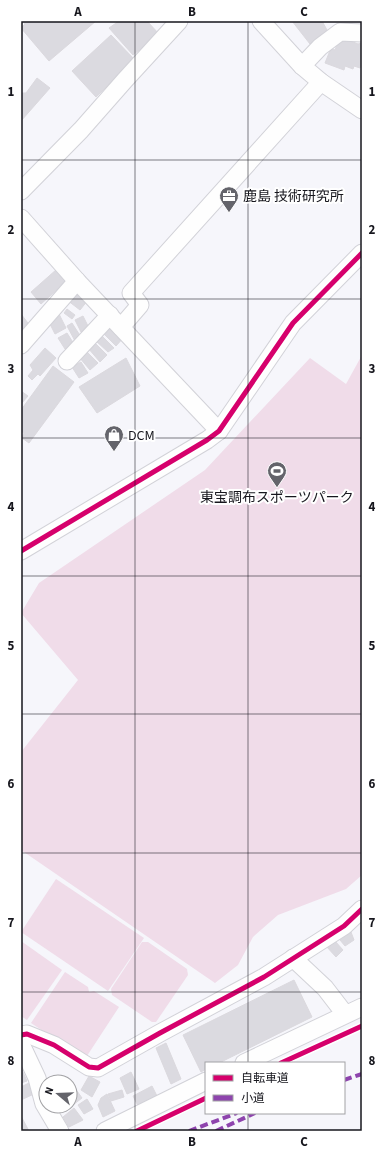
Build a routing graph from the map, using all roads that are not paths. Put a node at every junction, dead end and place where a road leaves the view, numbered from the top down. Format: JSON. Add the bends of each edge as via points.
{"nodes":[{"id":1,"x":179,"y":21,"type":"edge"},
{"id":2,"x":261,"y":21,"type":"edge"},
{"id":3,"x":362,"y":33,"type":"edge"},
{"id":4,"x":302,"y":66,"type":"junction"},
{"id":5,"x":321,"y":82,"type":"junction"},
{"id":6,"x":362,"y":110,"type":"edge"},
{"id":7,"x":21,"y":191,"type":"edge"},
{"id":8,"x":21,"y":218,"type":"edge"},
{"id":9,"x":362,"y":253,"type":"edge"},
{"id":10,"x":77,"y":280,"type":"junction"},
{"id":11,"x":115,"y":321,"type":"junction"},
{"id":12,"x":21,"y":345,"type":"edge"},
{"id":13,"x":67,"y":361,"type":"dead end"},
{"id":14,"x":219,"y":431,"type":"junction"},
{"id":15,"x":21,"y":551,"type":"edge"},
{"id":16,"x":362,"y":909,"type":"edge"},
{"id":17,"x":293,"y":958,"type":"junction"},
{"id":18,"x":362,"y":1006,"type":"edge"},
{"id":19,"x":345,"y":1014,"type":"junction"},
{"id":20,"x":21,"y":1035,"type":"edge"},
{"id":21,"x":21,"y":1044,"type":"edge"},
{"id":22,"x":246,"y":1062,"type":"edge"},
{"id":23,"x":205,"y":1082,"type":"edge"},
{"id":24,"x":60,"y":1131,"type":"edge"},
{"id":25,"x":105,"y":1131,"type":"edge"}],
"edges":[{"from":1,"to":7,"type":"street","via":[[81,130]]},
{"from":2,"to":4,"type":"street"},
{"from":3,"to":4,"type":"street","via":[[340,32],[320,47]]},
{"from":4,"to":5,"type":"street"},
{"from":5,"to":6,"type":"street"},
{"from":5,"to":11,"type":"street","via":[[131,293],[140,305]]},
{"from":8,"to":10,"type":"street"},
{"from":9,"to":14,"type":"street","via":[[293,323]]},
{"from":10,"to":11,"type":"street"},
{"from":10,"to":12,"type":"street"},
{"from":11,"to":13,"type":"street"},
{"from":11,"to":14,"type":"street"},
{"from":14,"to":15,"type":"street"},
{"from":16,"to":17,"type":"street","via":[[344,926]]},
{"from":17,"to":19,"type":"street","via":[[325,988]]},
{"from":17,"to":20,"type":"street","via":[[242,990],[160,1032],[98,1068],[89,1067],[54,1045],[27,1034]]},
{"from":18,"to":19,"type":"street"},
{"from":19,"to":22,"type":"street"},
{"from":21,"to":24,"type":"street","via":[[44,1104]]},
{"from":23,"to":25,"type":"street"}]}
